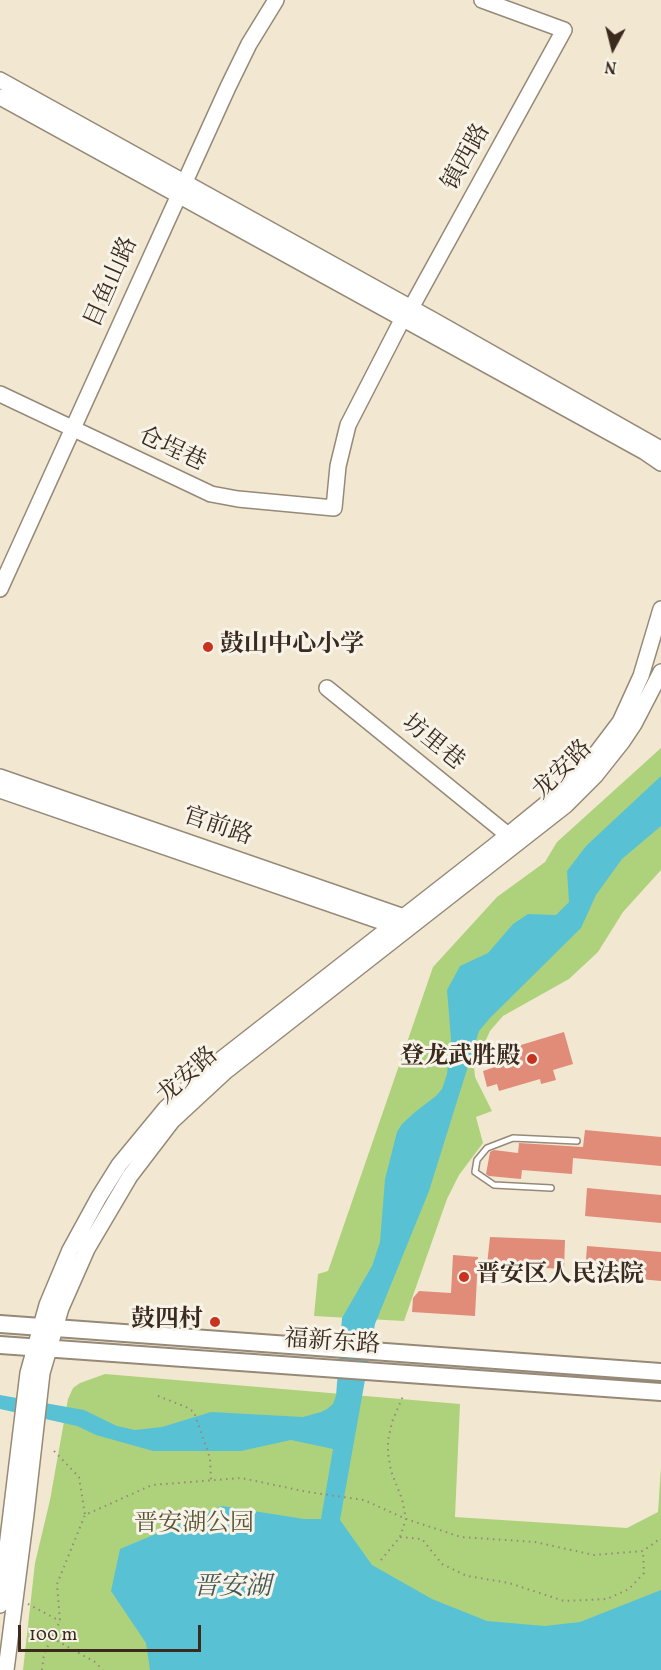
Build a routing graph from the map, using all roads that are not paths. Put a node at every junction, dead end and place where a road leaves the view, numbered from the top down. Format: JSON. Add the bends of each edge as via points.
{"nodes":[{"id":1,"x":276,"y":0,"type":"edge"},
{"id":2,"x":482,"y":0,"type":"edge"},
{"id":3,"x":0,"y":80,"type":"edge"},
{"id":4,"x":0,"y":97,"type":"edge"},
{"id":5,"x":181,"y":188,"type":"junction"},
{"id":6,"x":407,"y":313,"type":"junction"},
{"id":7,"x":0,"y":394,"type":"edge"},
{"id":8,"x":72,"y":429,"type":"junction"},
{"id":9,"x":661,"y":449,"type":"edge"},
{"id":10,"x":661,"y":462,"type":"edge"},
{"id":11,"x":334,"y":508,"type":"joint"},
{"id":12,"x":0,"y":589,"type":"edge"},
{"id":13,"x":661,"y":609,"type":"edge"},
{"id":14,"x":661,"y":672,"type":"edge"},
{"id":15,"x":327,"y":688,"type":"dead end"},
{"id":16,"x":0,"y":777,"type":"edge"},
{"id":17,"x":0,"y":790,"type":"edge"},
{"id":18,"x":508,"y":835,"type":"junction"},
{"id":19,"x":406,"y":924,"type":"junction"},
{"id":20,"x":577,"y":1141,"type":"dead end"},
{"id":21,"x":551,"y":1188,"type":"dead end"},
{"id":22,"x":0,"y":1324,"type":"edge"},
{"id":23,"x":47,"y":1329,"type":"junction"},
{"id":24,"x":0,"y":1345,"type":"edge"},
{"id":25,"x":42,"y":1348,"type":"junction"},
{"id":26,"x":661,"y":1371,"type":"edge"},
{"id":27,"x":661,"y":1392,"type":"edge"},
{"id":28,"x":0,"y":1605,"type":"edge"},
{"id":29,"x":6,"y":1670,"type":"edge"}],
"edges":[{"from":1,"to":5,"type":"main road","name":"目鱼山路","via":[[245,52]]},
{"from":2,"to":6,"type":"main road","name":"镇西路","via":[[564,30]]},
{"from":3,"to":5,"type":"main road"},
{"from":4,"to":5,"type":"main road"},
{"from":5,"to":6,"type":"main road"},
{"from":5,"to":8,"type":"main road","name":"目鱼山路"},
{"from":6,"to":9,"type":"main road"},
{"from":6,"to":10,"type":"main road"},
{"from":6,"to":11,"type":"main road","name":"镇西路","via":[[348,425],[338,466]]},
{"from":7,"to":8,"type":"main road","name":"仓埕巷"},
{"from":8,"to":11,"type":"main road","name":"仓埕巷","via":[[211,494]]},
{"from":8,"to":12,"type":"main road","name":"目鱼山路"},
{"from":13,"to":18,"type":"main road","name":"龙安路","via":[[644,668],[620,722],[563,790]]},
{"from":14,"to":19,"type":"main road","name":"龙安路","via":[[622,742],[579,793],[531,834]]},
{"from":15,"to":18,"type":"main road","name":"坊里巷"},
{"from":16,"to":19,"type":"main road","name":"官前路"},
{"from":17,"to":19,"type":"main road","name":"官前路"},
{"from":18,"to":19,"type":"main road","name":"龙安路"},
{"from":19,"to":23,"type":"main road","name":"龙安路","via":[[226,1071],[172,1121],[106,1215]]},
{"from":20,"to":21,"type":"lane","via":[[513,1138],[488,1148],[477,1160],[475,1172],[494,1185]]},
{"from":22,"to":23,"type":"main road","name":"福新东路"},
{"from":23,"to":25,"type":"main road","name":"龙安路"},
{"from":23,"to":26,"type":"main road","name":"福新东路"},
{"from":24,"to":25,"type":"main road","name":"福新东路"},
{"from":25,"to":27,"type":"main road","name":"福新东路"},
{"from":25,"to":28,"type":"main road","name":"龙安路","via":[[27,1384]]},
{"from":25,"to":29,"type":"main road","name":"龙安路"}]}
